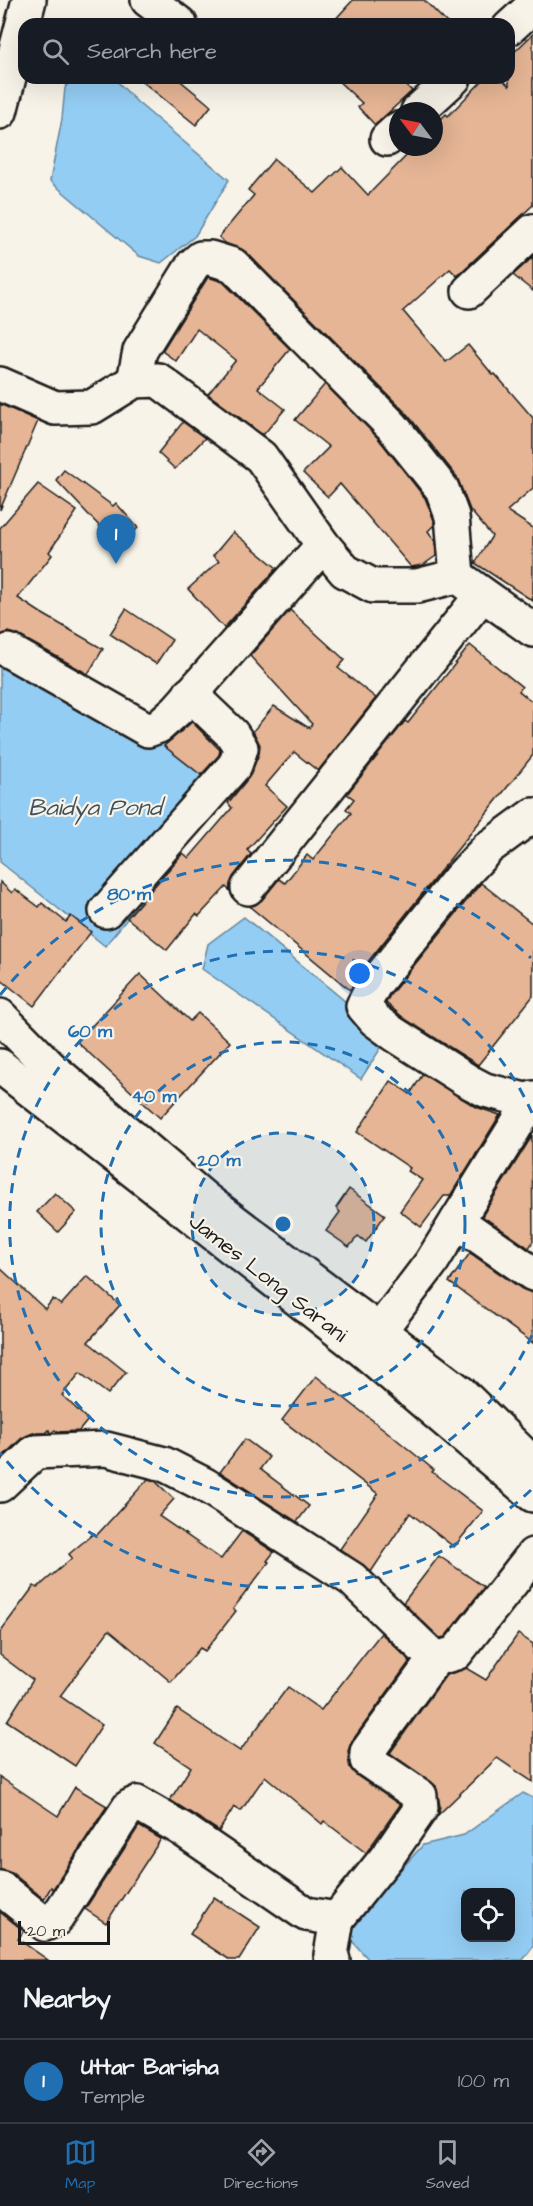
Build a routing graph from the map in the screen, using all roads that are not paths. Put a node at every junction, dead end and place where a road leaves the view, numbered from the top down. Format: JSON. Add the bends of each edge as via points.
{"nodes":[{"id":1,"x":28,"y":0,"type":"edge"},
{"id":2,"x":148,"y":0,"type":"edge"},
{"id":3,"x":533,"y":6,"type":"edge"},
{"id":4,"x":24,"y":18,"type":"edge"},
{"id":5,"x":172,"y":18,"type":"edge"},
{"id":6,"x":515,"y":22,"type":"edge"},
{"id":7,"x":18,"y":40,"type":"edge"},
{"id":8,"x":447,"y":84,"type":"edge"},
{"id":9,"x":428,"y":102,"type":"edge"},
{"id":10,"x":0,"y":112,"type":"edge"},
{"id":11,"x":533,"y":231,"type":"edge"},
{"id":12,"x":469,"y":291,"type":"dead end"},
{"id":13,"x":134,"y":381,"type":"junction"},
{"id":14,"x":0,"y":384,"type":"edge"},
{"id":15,"x":323,"y":545,"type":"junction"},
{"id":16,"x":470,"y":585,"type":"junction"},
{"id":17,"x":533,"y":630,"type":"edge"},
{"id":18,"x":9,"y":651,"type":"dead end"},
{"id":19,"x":190,"y":694,"type":"junction"},
{"id":20,"x":533,"y":815,"type":"edge"},
{"id":21,"x":248,"y":888,"type":"dead end"},
{"id":22,"x":106,"y":911,"type":"dead end"},
{"id":23,"x":0,"y":1016,"type":"edge"},
{"id":24,"x":0,"y":1066,"type":"edge"},
{"id":25,"x":532,"y":1101,"type":"edge"},
{"id":26,"x":457,"y":1221,"type":"junction"},
{"id":27,"x":284,"y":1273,"type":"junction"},
{"id":28,"x":533,"y":1274,"type":"edge"},
{"id":29,"x":371,"y":1341,"type":"junction"},
{"id":30,"x":533,"y":1464,"type":"edge"},
{"id":31,"x":0,"y":1485,"type":"edge"},
{"id":32,"x":533,"y":1495,"type":"edge"},
{"id":33,"x":533,"y":1555,"type":"edge"},
{"id":34,"x":435,"y":1659,"type":"junction"},
{"id":35,"x":0,"y":1888,"type":"edge"},
{"id":36,"x":337,"y":1919,"type":"junction"},
{"id":37,"x":333,"y":1960,"type":"edge"}],
"edges":[{"from":1,"to":4,"type":"street"},
{"from":2,"to":5,"type":"street"},
{"from":3,"to":6,"type":"street"},
{"from":7,"to":10,"type":"street"},
{"from":8,"to":9,"type":"street"},
{"from":11,"to":12,"type":"street"},
{"from":13,"to":14,"type":"street","via":[[92,407],[55,408]]},
{"from":13,"to":15,"type":"street","via":[[158,380],[261,458]]},
{"from":13,"to":16,"type":"street","via":[[140,351],[193,265],[201,258],[210,258],[233,265],[392,426],[442,489]]},
{"from":15,"to":16,"type":"street","via":[[345,571],[373,586]]},
{"from":15,"to":19,"type":"street"},
{"from":16,"to":17,"type":"street"},
{"from":16,"to":21,"type":"street"},
{"from":18,"to":19,"type":"street","via":[[148,730],[159,726]]},
{"from":19,"to":22,"type":"street","via":[[232,734],[241,748],[235,765]]},
{"from":20,"to":25,"type":"street","via":[[488,848],[459,879],[374,985],[363,1006],[394,1035],[466,1080],[485,1090]]},
{"from":23,"to":27,"type":"street","via":[[50,1067],[206,1200]]},
{"from":24,"to":27,"type":"street","name":"James Long Sarani"},
{"from":25,"to":26,"type":"street"},
{"from":26,"to":28,"type":"street"},
{"from":26,"to":29,"type":"street"},
{"from":27,"to":29,"type":"street","name":"James Long Sarani"},
{"from":29,"to":30,"type":"street","via":[[461,1393]]},
{"from":29,"to":32,"type":"street","name":"James Long Sarani"},
{"from":31,"to":34,"type":"street","via":[[35,1452],[106,1449],[164,1464],[205,1485],[352,1579]]},
{"from":33,"to":34,"type":"street","via":[[456,1653]]},
{"from":34,"to":36,"type":"street","via":[[367,1752],[367,1760],[420,1796],[421,1808]]},
{"from":35,"to":36,"type":"street","via":[[45,1924],[56,1919],[129,1807],[137,1803],[306,1914]]},
{"from":36,"to":37,"type":"street"}]}
